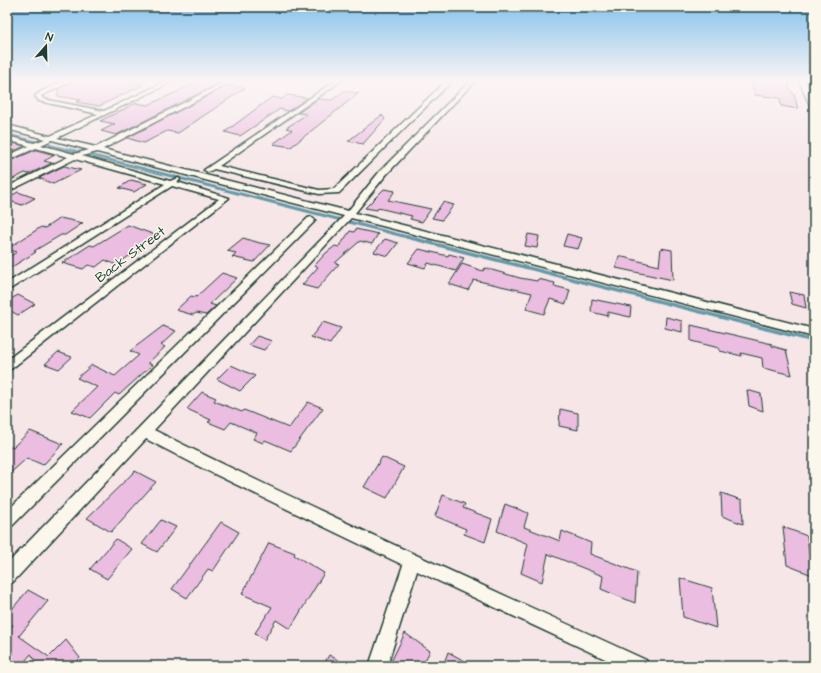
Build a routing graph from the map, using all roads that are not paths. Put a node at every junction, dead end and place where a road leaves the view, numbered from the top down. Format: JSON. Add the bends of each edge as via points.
{"nodes":[{"id":1,"x":170,"y":112,"type":"edge"},
{"id":2,"x":293,"y":112,"type":"edge"},
{"id":3,"x":417,"y":112,"type":"edge"},
{"id":4,"x":442,"y":112,"type":"edge"},
{"id":5,"x":104,"y":113,"type":"edge"},
{"id":6,"x":7,"y":127,"type":"edge"},
{"id":7,"x":7,"y":138,"type":"edge"},
{"id":8,"x":50,"y":138,"type":"junction"},
{"id":9,"x":36,"y":146,"type":"junction"},
{"id":10,"x":96,"y":150,"type":"junction"},
{"id":11,"x":75,"y":156,"type":"junction"},
{"id":12,"x":7,"y":159,"type":"edge"},
{"id":13,"x":213,"y":167,"type":"junction"},
{"id":14,"x":186,"y":173,"type":"junction"},
{"id":15,"x":198,"y":176,"type":"junction"},
{"id":16,"x":172,"y":182,"type":"junction"},
{"id":17,"x":7,"y":190,"type":"edge"},
{"id":18,"x":349,"y":215,"type":"junction"},
{"id":19,"x":311,"y":220,"type":"dead end"},
{"id":20,"x":7,"y":288,"type":"edge"},
{"id":21,"x":814,"y":333,"type":"edge"},
{"id":22,"x":7,"y":366,"type":"edge"},
{"id":23,"x":144,"y":432,"type":"junction"},
{"id":24,"x":7,"y":521,"type":"edge"},
{"id":25,"x":412,"y":561,"type":"junction"},
{"id":26,"x":7,"y":576,"type":"edge"},
{"id":27,"x":378,"y":666,"type":"edge"},
{"id":28,"x":640,"y":666,"type":"edge"}],
"edges":[{"from":1,"to":10,"type":"street"},
{"from":2,"to":13,"type":"street"},
{"from":3,"to":13,"type":"street","via":[[336,191],[319,192]]},
{"from":4,"to":18,"type":"street","via":[[383,173]]},
{"from":5,"to":8,"type":"street"},
{"from":6,"to":8,"type":"street"},
{"from":7,"to":9,"type":"street"},
{"from":8,"to":9,"type":"street"},
{"from":8,"to":10,"type":"street"},
{"from":9,"to":11,"type":"street"},
{"from":9,"to":12,"type":"street"},
{"from":10,"to":11,"type":"street"},
{"from":10,"to":14,"type":"street"},
{"from":11,"to":16,"type":"street"},
{"from":11,"to":17,"type":"street"},
{"from":13,"to":15,"type":"street"},
{"from":14,"to":15,"type":"street"},
{"from":14,"to":16,"type":"street"},
{"from":15,"to":18,"type":"street"},
{"from":16,"to":20,"type":"street"},
{"from":16,"to":22,"type":"street","name":"Back Street","via":[[225,198]]},
{"from":18,"to":21,"type":"street"},
{"from":18,"to":23,"type":"street"},
{"from":19,"to":24,"type":"street"},
{"from":23,"to":25,"type":"street"},
{"from":23,"to":26,"type":"street"},
{"from":25,"to":27,"type":"street"},
{"from":25,"to":28,"type":"street"}]}
